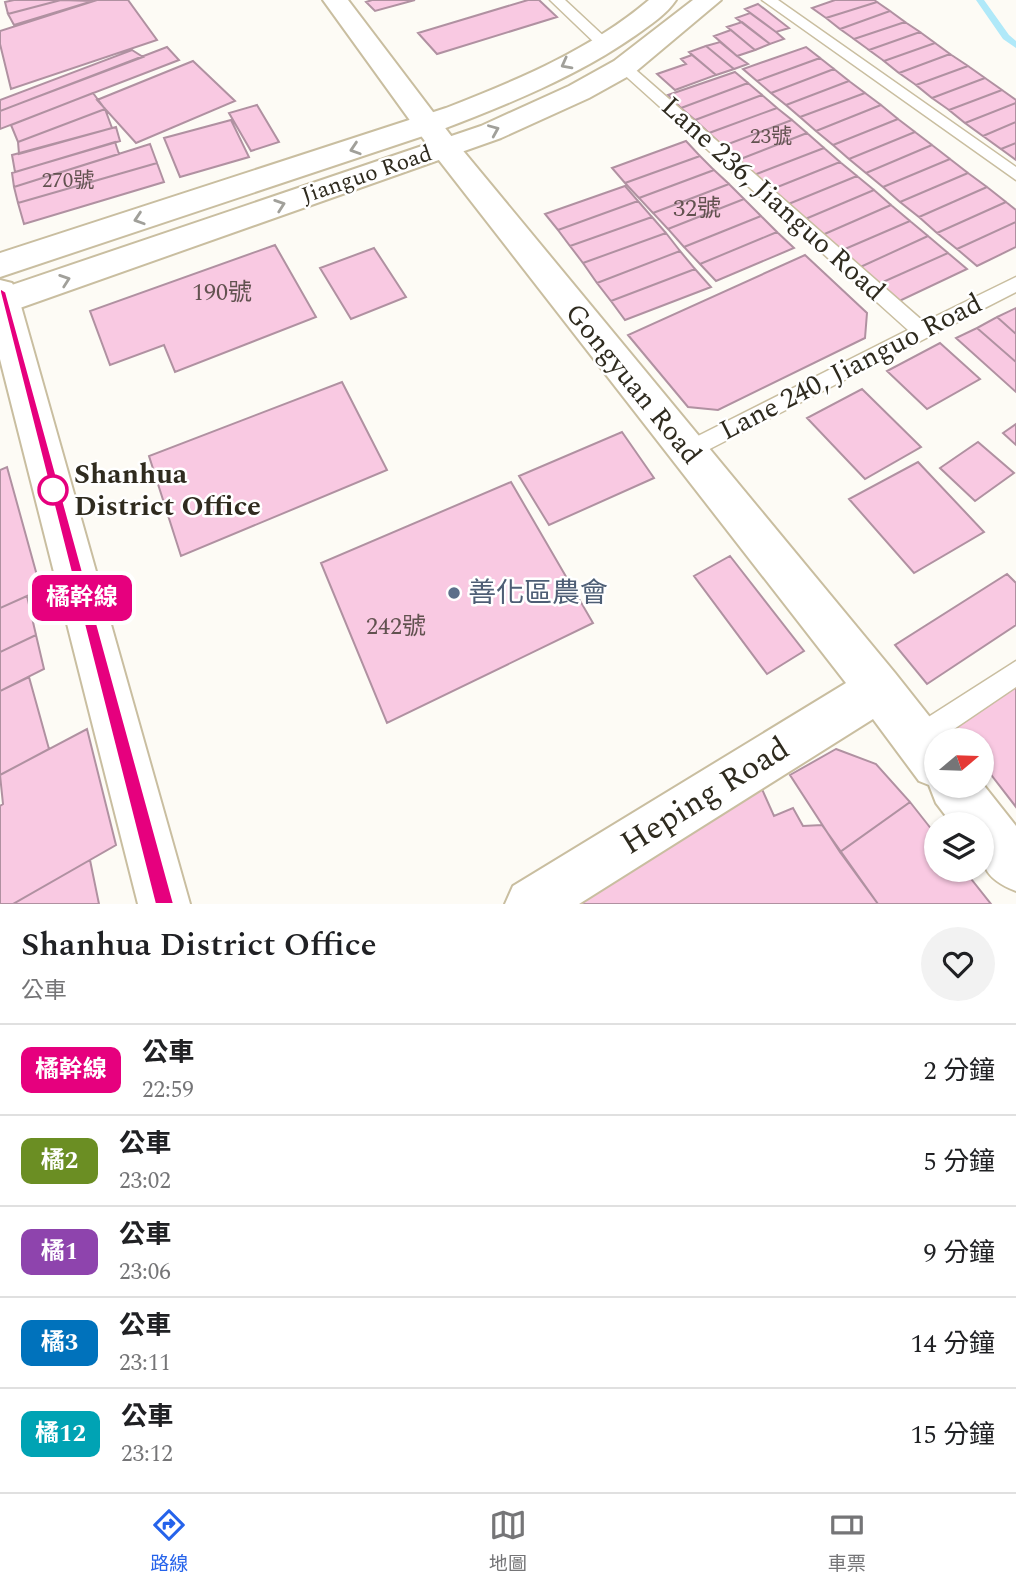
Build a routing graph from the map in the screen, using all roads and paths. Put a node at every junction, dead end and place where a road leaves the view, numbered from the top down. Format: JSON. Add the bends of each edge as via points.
{"nodes":[{"id":1,"x":335,"y":0,"type":"edge"},
{"id":2,"x":557,"y":0,"type":"edge"},
{"id":3,"x":664,"y":0,"type":"edge"},
{"id":4,"x":709,"y":0,"type":"edge"},
{"id":5,"x":769,"y":0,"type":"edge"},
{"id":6,"x":603,"y":43,"type":"junction"},
{"id":7,"x":624,"y":68,"type":"junction"},
{"id":8,"x":436,"y":136,"type":"junction"},
{"id":9,"x":1016,"y":175,"type":"edge"},
{"id":10,"x":1016,"y":284,"type":"edge"},
{"id":11,"x":1,"y":290,"type":"edge"},
{"id":12,"x":921,"y":331,"type":"junction"},
{"id":13,"x":687,"y":451,"type":"junction"},
{"id":14,"x":1016,"y":673,"type":"edge"},
{"id":15,"x":879,"y":689,"type":"junction"},
{"id":16,"x":954,"y":728,"type":"edge"},
{"id":17,"x":924,"y":748,"type":"edge"},
{"id":18,"x":962,"y":798,"type":"edge"},
{"id":19,"x":1016,"y":866,"type":"edge"},
{"id":20,"x":164,"y":904,"type":"edge"},
{"id":21,"x":531,"y":904,"type":"edge"}],
"edges":[{"from":1,"to":8,"type":"street","name":"Gongyuan Road"},
{"from":2,"to":6,"type":"lane"},
{"from":3,"to":6,"type":"street","name":"Jianguo Road"},
{"from":4,"to":7,"type":"street","name":"Jianguo Road"},
{"from":5,"to":9,"type":"lane"},
{"from":6,"to":8,"type":"street","name":"Jianguo Road","one_way":true,"via":[[493,100]]},
{"from":8,"to":7,"type":"street","name":"Jianguo Road","one_way":true,"via":[[491,132]]},
{"from":7,"to":12,"type":"lane","name":"Lane 236, Jianguo Road"},
{"from":8,"to":11,"type":"street","name":"Jianguo Road"},
{"from":8,"to":13,"type":"street","name":"Gongyuan Road"},
{"from":10,"to":12,"type":"lane","name":"Lane 240, Jianguo Road"},
{"from":11,"to":20,"type":"street"},
{"from":12,"to":13,"type":"lane","name":"Lane 240, Jianguo Road"},
{"from":13,"to":15,"type":"street","name":"Gongyuan Road"},
{"from":14,"to":16,"type":"lane"},
{"from":15,"to":17,"type":"street","name":"Gongyuan Road"},
{"from":15,"to":21,"type":"street","name":"Heping Road"},
{"from":18,"to":19,"type":"street"}]}
